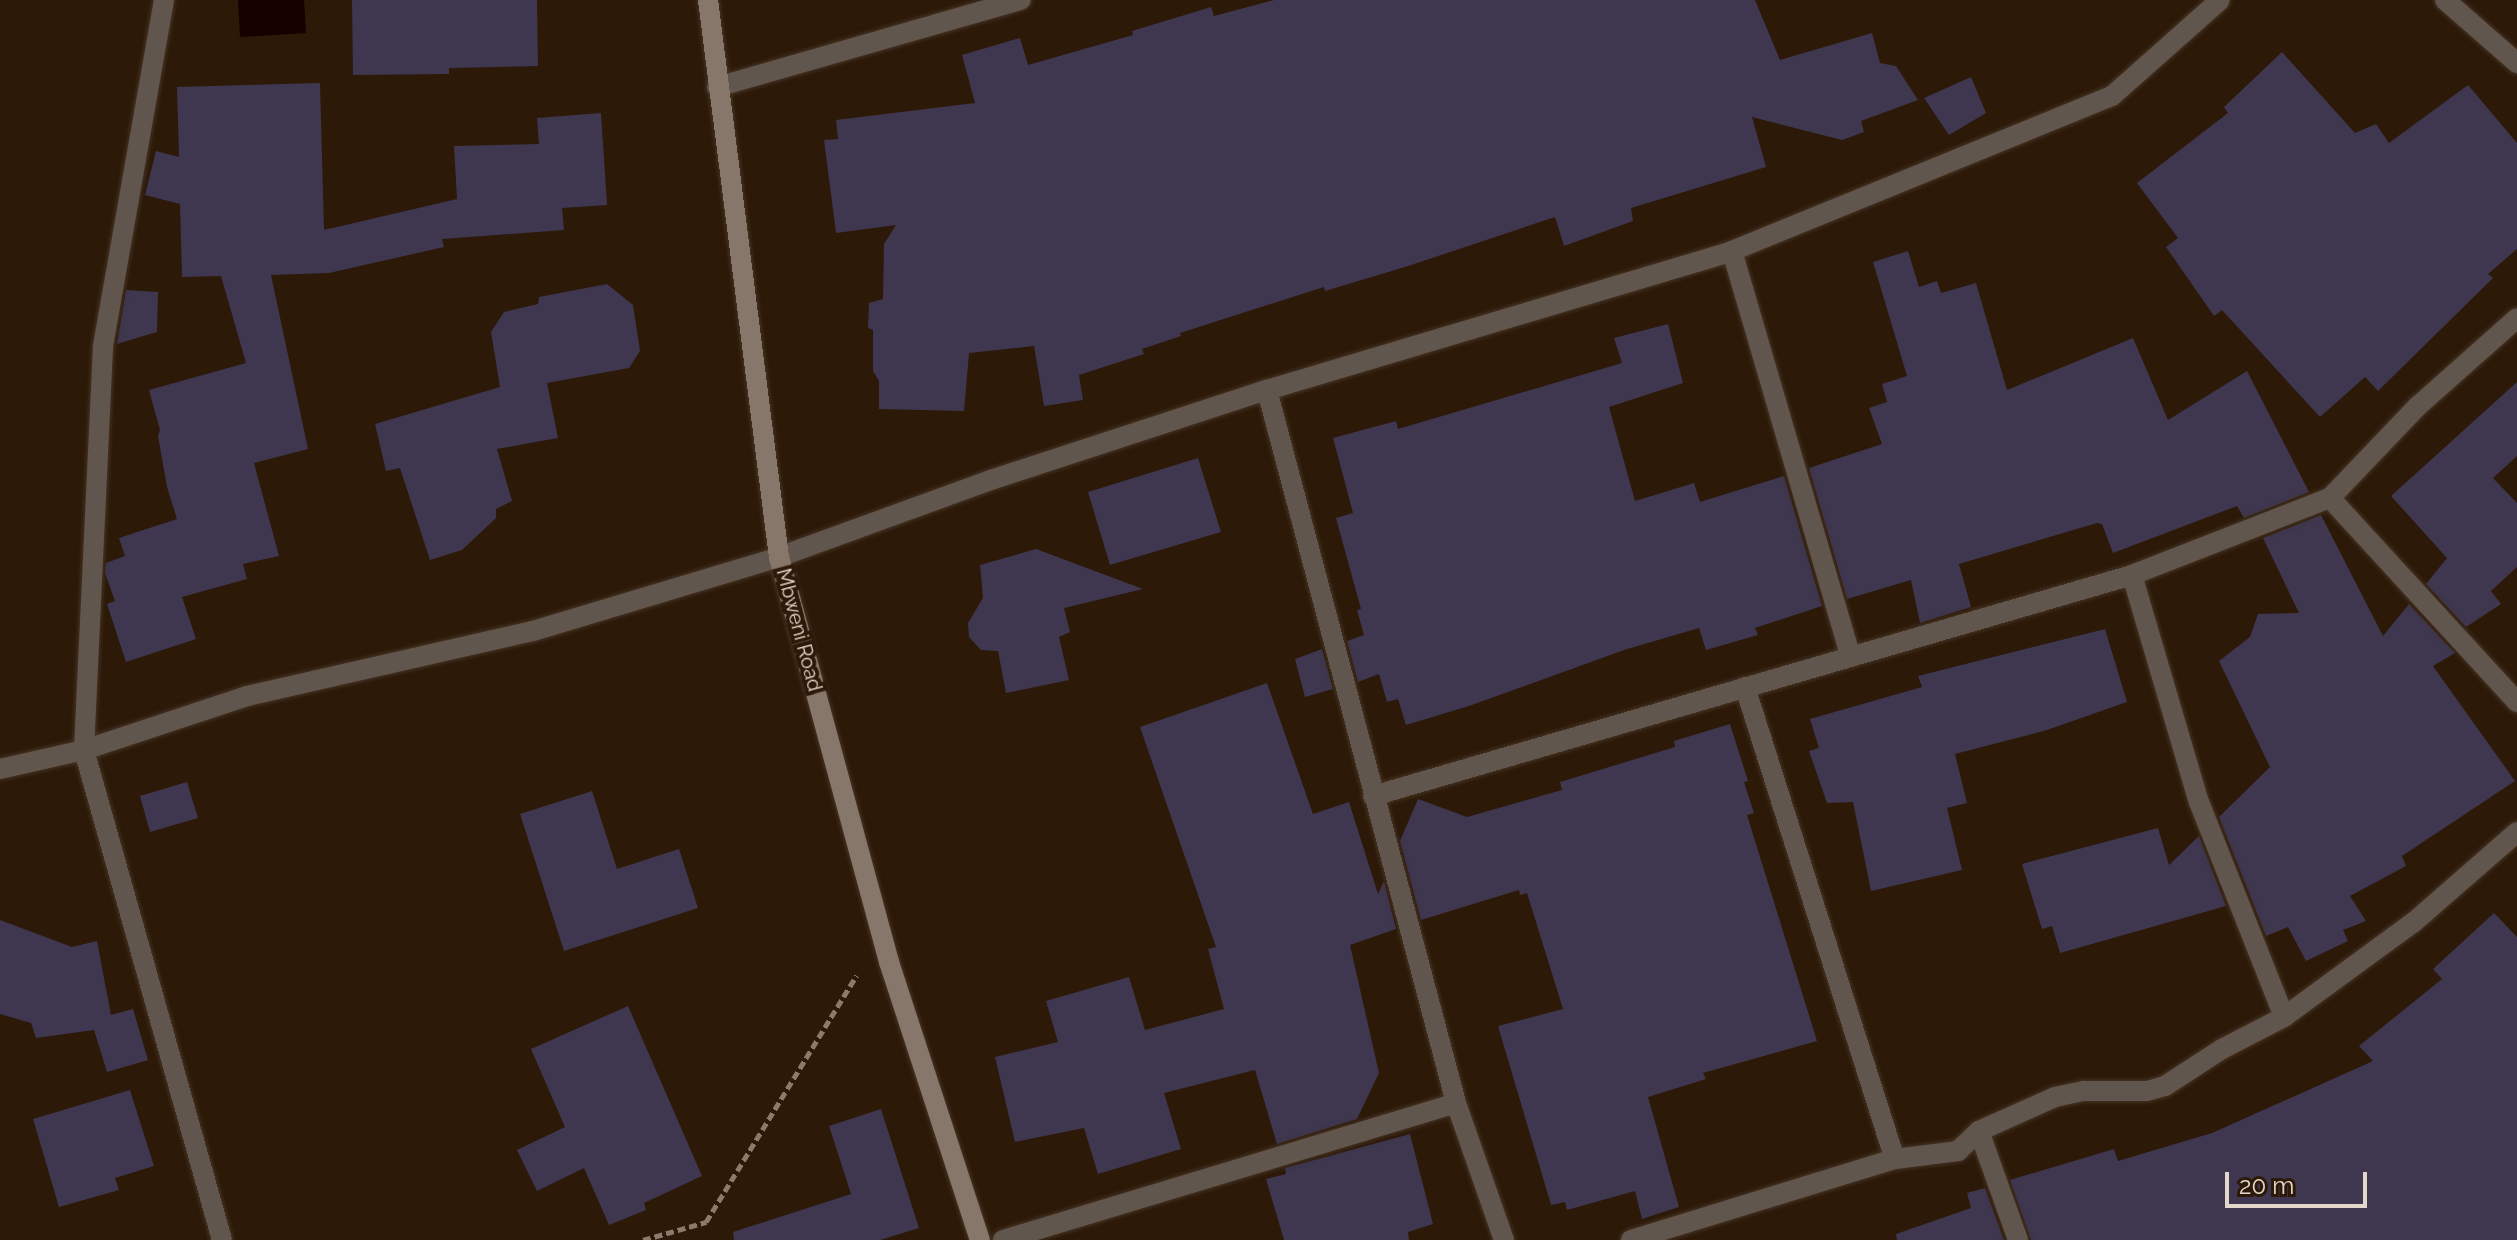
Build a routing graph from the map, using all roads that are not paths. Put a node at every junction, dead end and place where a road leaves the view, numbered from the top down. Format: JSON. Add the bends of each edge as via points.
{"nodes":[{"id":1,"x":164,"y":0,"type":"edge"},
{"id":2,"x":708,"y":0,"type":"edge"},
{"id":3,"x":1021,"y":0,"type":"edge"},
{"id":4,"x":2220,"y":0,"type":"edge"},
{"id":5,"x":2448,"y":1,"type":"edge"},
{"id":6,"x":2517,"y":63,"type":"edge"},
{"id":7,"x":717,"y":87,"type":"junction"},
{"id":8,"x":1732,"y":251,"type":"junction"},
{"id":9,"x":2517,"y":318,"type":"edge"},
{"id":10,"x":1267,"y":390,"type":"junction"},
{"id":11,"x":2330,"y":498,"type":"junction"},
{"id":12,"x":779,"y":557,"type":"junction"},
{"id":13,"x":2132,"y":575,"type":"junction"},
{"id":14,"x":1850,"y":655,"type":"junction"},
{"id":15,"x":1745,"y":687,"type":"junction"},
{"id":16,"x":2517,"y":702,"type":"edge"},
{"id":17,"x":84,"y":750,"type":"junction"},
{"id":18,"x":0,"y":769,"type":"edge"},
{"id":19,"x":1373,"y":796,"type":"junction"},
{"id":20,"x":2517,"y":832,"type":"edge"},
{"id":21,"x":2284,"y":1017,"type":"junction"},
{"id":22,"x":1456,"y":1103,"type":"junction"},
{"id":23,"x":1979,"y":1131,"type":"junction"},
{"id":24,"x":1895,"y":1159,"type":"junction"},
{"id":25,"x":222,"y":1240,"type":"edge"},
{"id":26,"x":980,"y":1240,"type":"edge"},
{"id":27,"x":1003,"y":1240,"type":"edge"},
{"id":28,"x":1504,"y":1240,"type":"edge"},
{"id":29,"x":1631,"y":1240,"type":"edge"},
{"id":30,"x":2018,"y":1240,"type":"edge"}],
"edges":[{"from":1,"to":17,"type":"street","via":[[103,347]]},
{"from":2,"to":7,"type":"street","name":"Mbweni Road"},
{"from":3,"to":7,"type":"street"},
{"from":4,"to":8,"type":"street","via":[[2112,96]]},
{"from":5,"to":6,"type":"street"},
{"from":7,"to":12,"type":"street","name":"Mbweni Road"},
{"from":8,"to":10,"type":"street"},
{"from":8,"to":14,"type":"street"},
{"from":9,"to":11,"type":"street","via":[[2418,406]]},
{"from":10,"to":12,"type":"street","via":[[991,480]]},
{"from":10,"to":19,"type":"street"},
{"from":11,"to":13,"type":"street"},
{"from":11,"to":16,"type":"street"},
{"from":12,"to":17,"type":"street","via":[[533,631],[247,696]]},
{"from":12,"to":26,"type":"street","name":"Mbweni Road","via":[[882,935]]},
{"from":13,"to":14,"type":"street"},
{"from":13,"to":21,"type":"street","via":[[2199,802]]},
{"from":14,"to":15,"type":"street"},
{"from":15,"to":19,"type":"street"},
{"from":15,"to":24,"type":"street"},
{"from":17,"to":18,"type":"street"},
{"from":17,"to":25,"type":"street"},
{"from":19,"to":22,"type":"street"},
{"from":20,"to":21,"type":"street","via":[[2414,922]]},
{"from":21,"to":23,"type":"street","via":[[2165,1086],[2055,1097]]},
{"from":22,"to":27,"type":"street"},
{"from":22,"to":28,"type":"street"},
{"from":23,"to":24,"type":"street","via":[[1958,1151]]},
{"from":23,"to":30,"type":"street"},
{"from":24,"to":29,"type":"street"}]}
